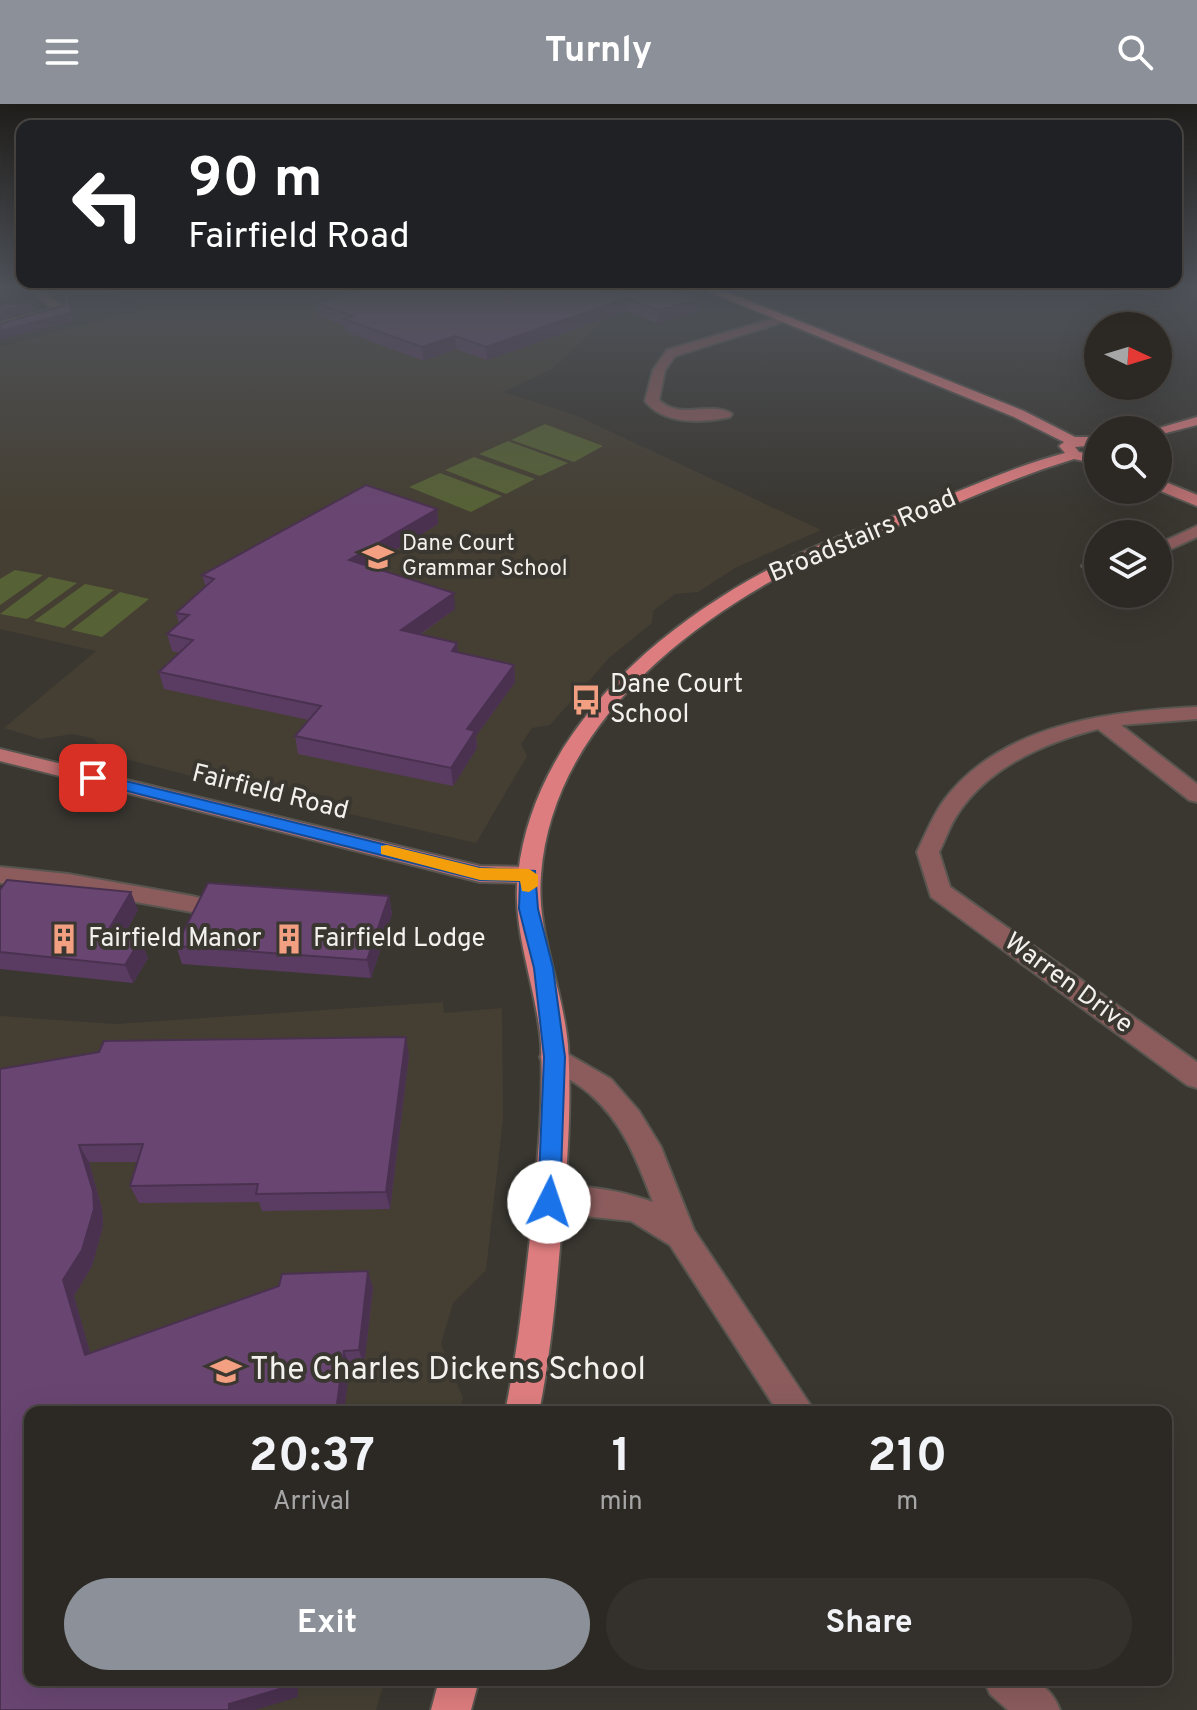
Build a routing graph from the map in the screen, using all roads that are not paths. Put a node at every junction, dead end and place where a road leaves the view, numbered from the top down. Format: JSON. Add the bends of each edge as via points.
{"nodes":[{"id":1,"x":665,"y":360,"type":"edge"},
{"id":2,"x":881,"y":360,"type":"edge"},
{"id":3,"x":725,"y":414,"type":"dead end"},
{"id":4,"x":1197,"y":421,"type":"edge"},
{"id":5,"x":1172,"y":427,"type":"edge"},
{"id":6,"x":1084,"y":445,"type":"edge"},
{"id":7,"x":1073,"y":448,"type":"junction"},
{"id":8,"x":1084,"y":453,"type":"edge"},
{"id":9,"x":1172,"y":490,"type":"edge"},
{"id":10,"x":1197,"y":501,"type":"edge"},
{"id":11,"x":1197,"y":531,"type":"edge"},
{"id":12,"x":1172,"y":543,"type":"edge"},
{"id":13,"x":1197,"y":713,"type":"edge"},
{"id":14,"x":1102,"y":720,"type":"junction"},
{"id":15,"x":0,"y":755,"type":"edge"},
{"id":16,"x":1197,"y":795,"type":"edge"},
{"id":17,"x":0,"y":875,"type":"edge"},
{"id":18,"x":529,"y":875,"type":"junction"},
{"id":19,"x":192,"y":904,"type":"dead end"},
{"id":20,"x":554,"y":1057,"type":"junction"},
{"id":21,"x":1197,"y":1077,"type":"edge"},
{"id":22,"x":646,"y":1147,"type":"junction"},
{"id":23,"x":549,"y":1202,"type":"junction"},
{"id":24,"x":630,"y":1204,"type":"junction"},
{"id":25,"x":682,"y":1238,"type":"junction"},
{"id":26,"x":523,"y":1406,"type":"edge"},
{"id":27,"x":794,"y":1406,"type":"edge"},
{"id":28,"x":457,"y":1686,"type":"edge"},
{"id":29,"x":1011,"y":1686,"type":"edge"},
{"id":30,"x":451,"y":1710,"type":"edge"},
{"id":31,"x":1040,"y":1710,"type":"edge"}],
"edges":[{"from":1,"to":3,"type":"street","via":[[652,401],[661,411],[694,421]]},
{"from":2,"to":7,"type":"main road","via":[[1019,414]]},
{"from":4,"to":5,"type":"main road"},
{"from":6,"to":7,"type":"main road"},
{"from":7,"to":8,"type":"main road"},
{"from":7,"to":18,"type":"main road","name":"Broadstairs Road","via":[[832,545],[761,580],[686,630],[610,700],[558,772],[533,837]]},
{"from":9,"to":10,"type":"street"},
{"from":11,"to":12,"type":"street"},
{"from":13,"to":14,"type":"street"},
{"from":14,"to":16,"type":"street"},
{"from":14,"to":21,"type":"street","name":"Warren Drive","via":[[1041,739],[997,766],[954,803],[928,852],[939,891]]},
{"from":15,"to":18,"type":"street","name":"Fairfield Road","via":[[480,874]]},
{"from":17,"to":19,"type":"street"},
{"from":18,"to":20,"type":"main road","name":"Broadstairs Road","via":[[529,909],[544,968]]},
{"from":20,"to":22,"type":"street","via":[[601,1087]]},
{"from":20,"to":23,"type":"main road","name":"Broadstairs Road"},
{"from":22,"to":24,"type":"street","via":[[645,1183]]},
{"from":22,"to":25,"type":"street"},
{"from":23,"to":24,"type":"street"},
{"from":23,"to":26,"type":"main road","name":"Broadstairs Road"},
{"from":24,"to":25,"type":"street","via":[[657,1216]]},
{"from":25,"to":27,"type":"street"},
{"from":28,"to":30,"type":"main road"},
{"from":29,"to":31,"type":"street"}]}
